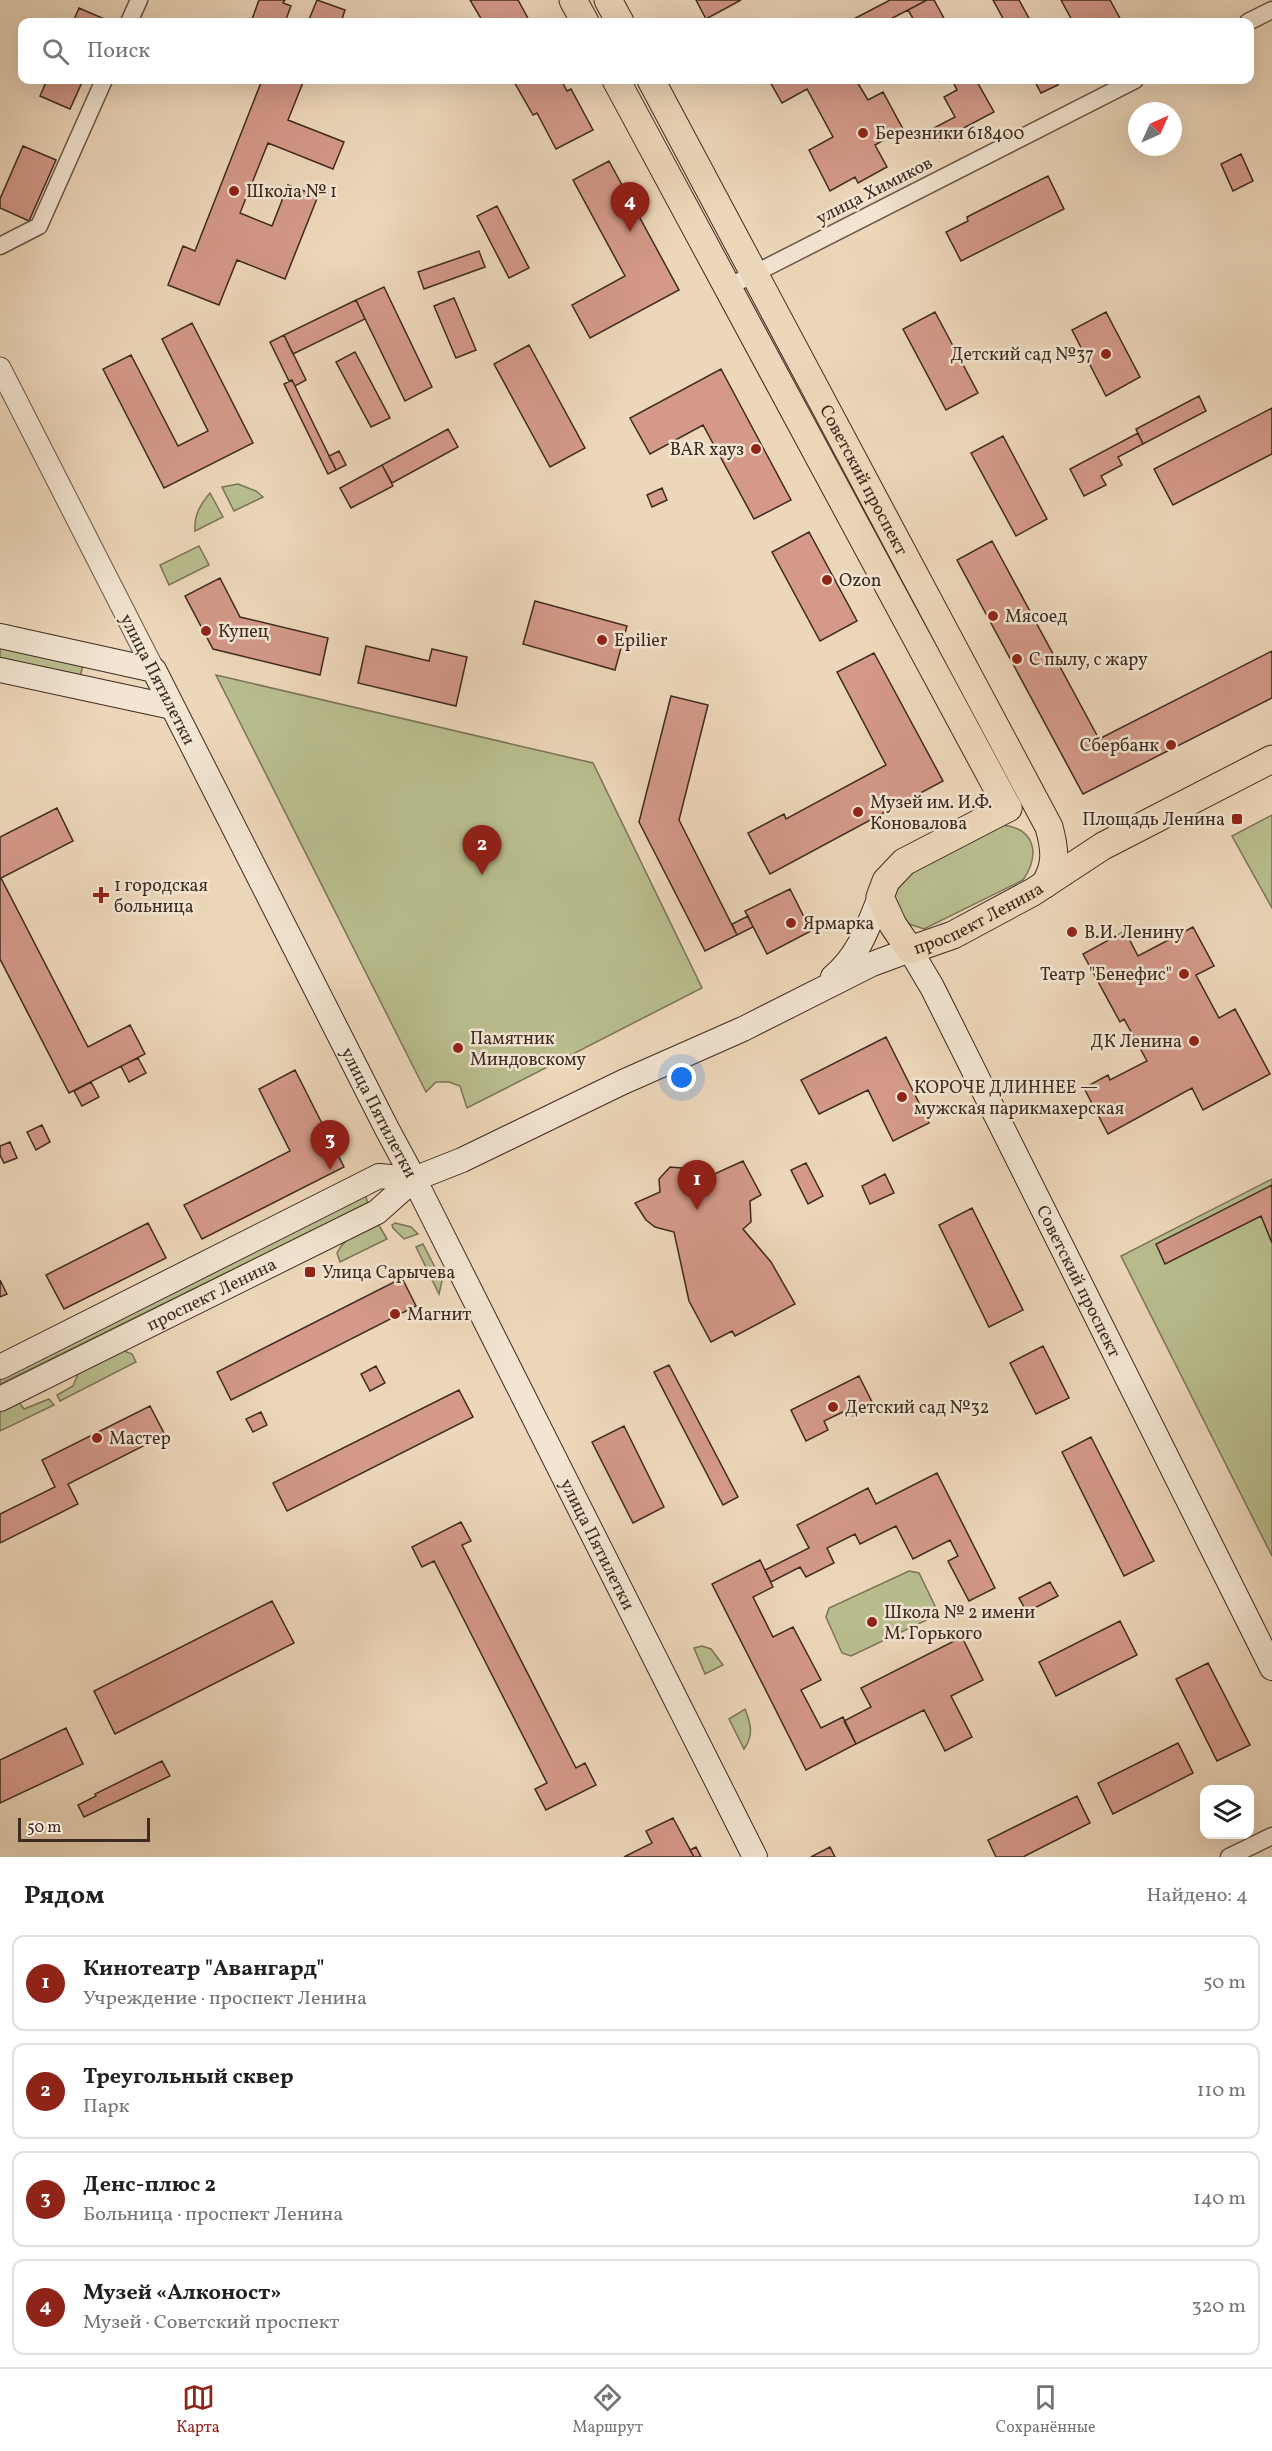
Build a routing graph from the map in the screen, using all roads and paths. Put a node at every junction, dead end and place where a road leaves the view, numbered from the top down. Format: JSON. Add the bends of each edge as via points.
{"nodes":[{"id":1,"x":139,"y":0,"type":"edge"},
{"id":2,"x":573,"y":0,"type":"edge"},
{"id":3,"x":608,"y":0,"type":"edge"},
{"id":4,"x":1272,"y":10,"type":"edge"},
{"id":5,"x":131,"y":18,"type":"edge"},
{"id":6,"x":583,"y":18,"type":"edge"},
{"id":7,"x":618,"y":18,"type":"edge"},
{"id":8,"x":1254,"y":19,"type":"edge"},
{"id":9,"x":102,"y":84,"type":"edge"},
{"id":10,"x":618,"y":84,"type":"edge"},
{"id":11,"x":653,"y":84,"type":"edge"},
{"id":12,"x":1127,"y":84,"type":"edge"},
{"id":13,"x":0,"y":246,"type":"edge"},
{"id":14,"x":755,"y":273,"type":"junction"},
{"id":15,"x":728,"y":287,"type":"junction"},
{"id":16,"x":0,"y":368,"type":"edge"},
{"id":17,"x":0,"y":636,"type":"edge"},
{"id":18,"x":0,"y":670,"type":"edge"},
{"id":19,"x":154,"y":670,"type":"junction"},
{"id":20,"x":172,"y":706,"type":"junction"},
{"id":21,"x":1272,"y":759,"type":"edge"},
{"id":22,"x":1008,"y":808,"type":"junction"},
{"id":23,"x":1049,"y":827,"type":"junction"},
{"id":24,"x":1102,"y":846,"type":"junction"},
{"id":25,"x":1045,"y":884,"type":"junction"},
{"id":26,"x":880,"y":897,"type":"junction"},
{"id":27,"x":909,"y":950,"type":"junction"},
{"id":28,"x":815,"y":992,"type":"junction"},
{"id":29,"x":414,"y":1179,"type":"junction"},
{"id":30,"x":0,"y":1367,"type":"edge"},
{"id":31,"x":0,"y":1399,"type":"edge"},
{"id":32,"x":1272,"y":1668,"type":"edge"},
{"id":33,"x":1272,"y":1836,"type":"edge"},
{"id":34,"x":755,"y":1857,"type":"edge"},
{"id":35,"x":1229,"y":1857,"type":"edge"}],
"edges":[{"from":1,"to":5,"type":"street"},
{"from":2,"to":6,"type":"main road"},
{"from":3,"to":7,"type":"main road"},
{"from":4,"to":8,"type":"street"},
{"from":9,"to":13,"type":"street","via":[[39,226]]},
{"from":10,"to":15,"type":"main road","name":"Советский проспект"},
{"from":11,"to":14,"type":"main road","name":"Советский проспект"},
{"from":12,"to":14,"type":"street","name":"улица Химиков"},
{"from":14,"to":15,"type":"street","name":"улица Химиков"},
{"from":14,"to":23,"type":"main road","name":"Советский проспект"},
{"from":15,"to":22,"type":"main road","name":"Советский проспект"},
{"from":16,"to":19,"type":"street","name":"улица Пятилетки"},
{"from":17,"to":19,"type":"main road"},
{"from":18,"to":20,"type":"main road"},
{"from":19,"to":20,"type":"main road","name":"улица Пятилетки"},
{"from":20,"to":29,"type":"main road","name":"улица Пятилетки"},
{"from":21,"to":24,"type":"main road","name":"проспект Ленина"},
{"from":22,"to":23,"type":"main road"},
{"from":22,"to":26,"type":"main road","name":"проспект Ленина","via":[[904,862],[886,881]]},
{"from":23,"to":24,"type":"main road","via":[[1087,846]]},
{"from":23,"to":25,"type":"main road","name":"Советский проспект","via":[[1055,861]]},
{"from":24,"to":25,"type":"main road","name":"проспект Ленина"},
{"from":25,"to":27,"type":"main road","name":"проспект Ленина","via":[[953,935]]},
{"from":26,"to":27,"type":"main road","name":"Советский проспект"},
{"from":26,"to":28,"type":"main road","name":"проспект Ленина","via":[[850,961]]},
{"from":27,"to":28,"type":"main road","name":"проспект Ленина"},
{"from":27,"to":32,"type":"main road","name":"Советский проспект","via":[[932,987]]},
{"from":28,"to":29,"type":"main road","name":"проспект Ленина","via":[[743,1029]]},
{"from":29,"to":30,"type":"main road","name":"проспект Ленина","via":[[379,1176]]},
{"from":29,"to":31,"type":"main road","name":"проспект Ленина","via":[[377,1212]]},
{"from":29,"to":34,"type":"main road","name":"улица Пятилетки"},
{"from":33,"to":35,"type":"street"}]}
